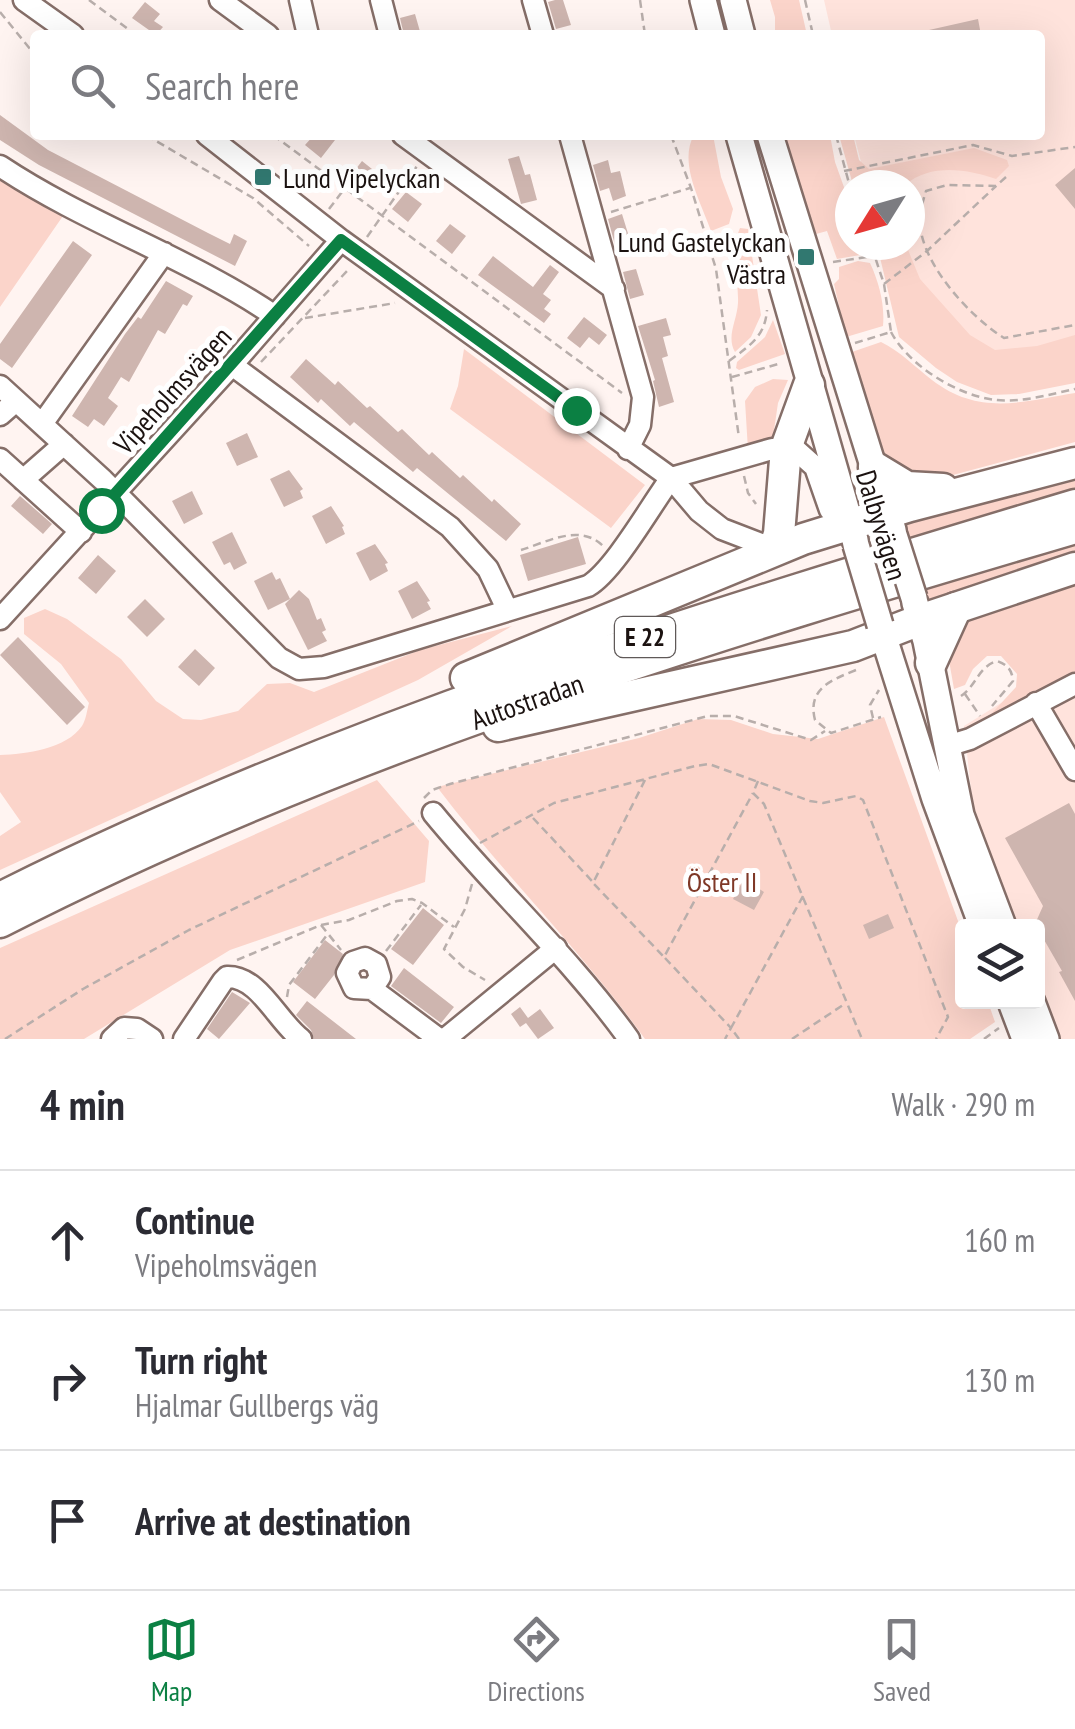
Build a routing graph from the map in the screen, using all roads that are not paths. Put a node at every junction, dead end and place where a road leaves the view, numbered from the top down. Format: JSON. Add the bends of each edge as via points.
{"nodes":[{"id":1,"x":24,"y":0,"type":"edge"},
{"id":2,"x":220,"y":0,"type":"edge"},
{"id":3,"x":300,"y":0,"type":"edge"},
{"id":4,"x":380,"y":0,"type":"edge"},
{"id":5,"x":533,"y":0,"type":"edge"},
{"id":6,"x":703,"y":0,"type":"edge"},
{"id":7,"x":733,"y":0,"type":"edge"},
{"id":8,"x":66,"y":30,"type":"edge"},
{"id":9,"x":261,"y":30,"type":"edge"},
{"id":10,"x":307,"y":30,"type":"edge"},
{"id":11,"x":389,"y":30,"type":"edge"},
{"id":12,"x":542,"y":30,"type":"edge"},
{"id":13,"x":711,"y":30,"type":"edge"},
{"id":14,"x":741,"y":30,"type":"edge"},
{"id":15,"x":214,"y":140,"type":"edge"},
{"id":16,"x":571,"y":140,"type":"edge"},
{"id":17,"x":740,"y":140,"type":"edge"},
{"id":18,"x":772,"y":140,"type":"edge"},
{"id":19,"x":413,"y":141,"type":"edge"},
{"id":20,"x":0,"y":166,"type":"edge"},
{"id":21,"x":341,"y":240,"type":"junction"},
{"id":22,"x":164,"y":253,"type":"junction"},
{"id":23,"x":614,"y":289,"type":"junction"},
{"id":24,"x":274,"y":316,"type":"junction"},
{"id":25,"x":232,"y":366,"type":"junction"},
{"id":26,"x":801,"y":372,"type":"junction"},
{"id":27,"x":5,"y":401,"type":"edge"},
{"id":28,"x":42,"y":424,"type":"junction"},
{"id":29,"x":64,"y":444,"type":"junction"},
{"id":30,"x":628,"y":448,"type":"junction"},
{"id":31,"x":786,"y":448,"type":"junction"},
{"id":32,"x":0,"y":459,"type":"edge"},
{"id":33,"x":1075,"y":464,"type":"edge"},
{"id":34,"x":874,"y":467,"type":"junction"},
{"id":35,"x":670,"y":478,"type":"junction"},
{"id":36,"x":22,"y":480,"type":"junction"},
{"id":37,"x":981,"y":488,"type":"junction"},
{"id":38,"x":116,"y":492,"type":"junction"},
{"id":39,"x":1075,"y":505,"type":"edge"},
{"id":40,"x":891,"y":524,"type":"junction"},
{"id":41,"x":1075,"y":528,"type":"edge"},
{"id":42,"x":81,"y":532,"type":"junction"},
{"id":43,"x":853,"y":534,"type":"junction"},
{"id":44,"x":774,"y":550,"type":"junction"},
{"id":45,"x":1075,"y":568,"type":"edge"},
{"id":46,"x":956,"y":608,"type":"junction"},
{"id":47,"x":917,"y":609,"type":"junction"},
{"id":48,"x":507,"y":610,"type":"junction"},
{"id":49,"x":0,"y":619,"type":"edge"},
{"id":50,"x":882,"y":630,"type":"junction"},
{"id":51,"x":931,"y":663,"type":"junction"},
{"id":52,"x":1075,"y":684,"type":"edge"},
{"id":53,"x":1036,"y":703,"type":"junction"},
{"id":54,"x":412,"y":742,"type":"junction"},
{"id":55,"x":947,"y":746,"type":"junction"},
{"id":56,"x":1075,"y":770,"type":"edge"},
{"id":57,"x":224,"y":794,"type":"junction"},
{"id":58,"x":433,"y":812,"type":"road end"},
{"id":59,"x":0,"y":898,"type":"edge"},
{"id":60,"x":979,"y":919,"type":"edge"},
{"id":61,"x":1000,"y":919,"type":"edge"},
{"id":62,"x":0,"y":922,"type":"edge"},
{"id":63,"x":556,"y":948,"type":"junction"},
{"id":64,"x":372,"y":989,"type":"junction"},
{"id":65,"x":1035,"y":1009,"type":"edge"},
{"id":66,"x":294,"y":1034,"type":"edge"},
{"id":67,"x":112,"y":1039,"type":"edge"},
{"id":68,"x":152,"y":1039,"type":"edge"},
{"id":69,"x":184,"y":1039,"type":"edge"},
{"id":70,"x":442,"y":1039,"type":"edge"},
{"id":71,"x":629,"y":1039,"type":"edge"},
{"id":72,"x":1046,"y":1039,"type":"edge"}],
"edges":[{"from":1,"to":8,"type":"street"},
{"from":2,"to":9,"type":"street"},
{"from":3,"to":10,"type":"street"},
{"from":4,"to":11,"type":"street"},
{"from":5,"to":12,"type":"street"},
{"from":6,"to":13,"type":"main road"},
{"from":7,"to":14,"type":"main road"},
{"from":15,"to":21,"type":"street"},
{"from":16,"to":23,"type":"street"},
{"from":17,"to":26,"type":"main road","name":"Dalbyvägen"},
{"from":18,"to":34,"type":"main road","name":"Dalbyvägen"},
{"from":19,"to":23,"type":"street"},
{"from":20,"to":22,"type":"street"},
{"from":21,"to":24,"type":"street","name":"Vipeholmsvägen"},
{"from":21,"to":30,"type":"street"},
{"from":22,"to":24,"type":"street"},
{"from":22,"to":28,"type":"street"},
{"from":23,"to":30,"type":"street","via":[[643,397],[640,426]]},
{"from":24,"to":25,"type":"street","name":"Vipeholmsvägen"},
{"from":25,"to":38,"type":"street","name":"Vipeholmsvägen"},
{"from":25,"to":48,"type":"street","via":[[450,526],[488,568]]},
{"from":26,"to":31,"type":"highway"},
{"from":26,"to":43,"type":"main road","name":"Dalbyvägen"},
{"from":27,"to":28,"type":"street"},
{"from":28,"to":29,"type":"street"},
{"from":29,"to":36,"type":"street"},
{"from":29,"to":38,"type":"street"},
{"from":30,"to":35,"type":"street"},
{"from":31,"to":35,"type":"street"},
{"from":31,"to":43,"type":"street","via":[[810,460],[830,510]]},
{"from":31,"to":44,"type":"highway"},
{"from":32,"to":36,"type":"street"},
{"from":33,"to":37,"type":"highway"},
{"from":34,"to":37,"type":"highway","via":[[916,488]]},
{"from":34,"to":40,"type":"main road","name":"Dalbyvägen"},
{"from":35,"to":44,"type":"street","via":[[722,529]]},
{"from":35,"to":48,"type":"street","via":[[596,582]]},
{"from":36,"to":42,"type":"street"},
{"from":37,"to":40,"type":"highway"},
{"from":38,"to":42,"type":"street","name":"Vipeholmsvägen"},
{"from":38,"to":48,"type":"street","via":[[286,664],[306,670]]},
{"from":39,"to":57,"type":"highway","name":"Autostradan","number":"E 22","via":[[572,661]]},
{"from":40,"to":43,"type":"highway"},
{"from":40,"to":47,"type":"main road","name":"Dalbyvägen","bridge":true},
{"from":41,"to":54,"type":"highway","name":"Autostradan","number":"E 22","via":[[579,681]]},
{"from":42,"to":49,"type":"street","name":"Vipeholmsvägen"},
{"from":43,"to":44,"type":"highway"},
{"from":43,"to":50,"type":"main road","name":"Dalbyvägen","bridge":true},
{"from":44,"to":57,"type":"highway","via":[[411,701]]},
{"from":45,"to":46,"type":"highway"},
{"from":46,"to":47,"type":"highway"},
{"from":46,"to":51,"type":"highway"},
{"from":47,"to":50,"type":"highway"},
{"from":47,"to":51,"type":"main road","name":"Dalbyvägen"},
{"from":50,"to":54,"type":"highway","via":[[853,646]]},
{"from":50,"to":60,"type":"main road","name":"Dalbyvägen"},
{"from":51,"to":55,"type":"main road","name":"Dalbyvägen"},
{"from":52,"to":53,"type":"street"},
{"from":53,"to":55,"type":"street"},
{"from":53,"to":56,"type":"street"},
{"from":54,"to":62,"type":"highway","name":"Autostradan","number":"E 22"},
{"from":55,"to":61,"type":"main road","name":"Dalbyvägen","via":[[961,814]]},
{"from":57,"to":59,"type":"highway","name":"Autostradan","number":"E 22"},
{"from":58,"to":63,"type":"street"},
{"from":63,"to":70,"type":"street"},
{"from":63,"to":71,"type":"street"},
{"from":64,"to":64,"type":"street","via":[[349,983],[353,962],[366,958],[376,964],[380,976]]},
{"from":64,"to":70,"type":"street"},
{"from":65,"to":72,"type":"main road"},
{"from":66,"to":69,"type":"street","via":[[244,979],[227,976]]},
{"from":67,"to":68,"type":"street","via":[[124,1028]]}]}
